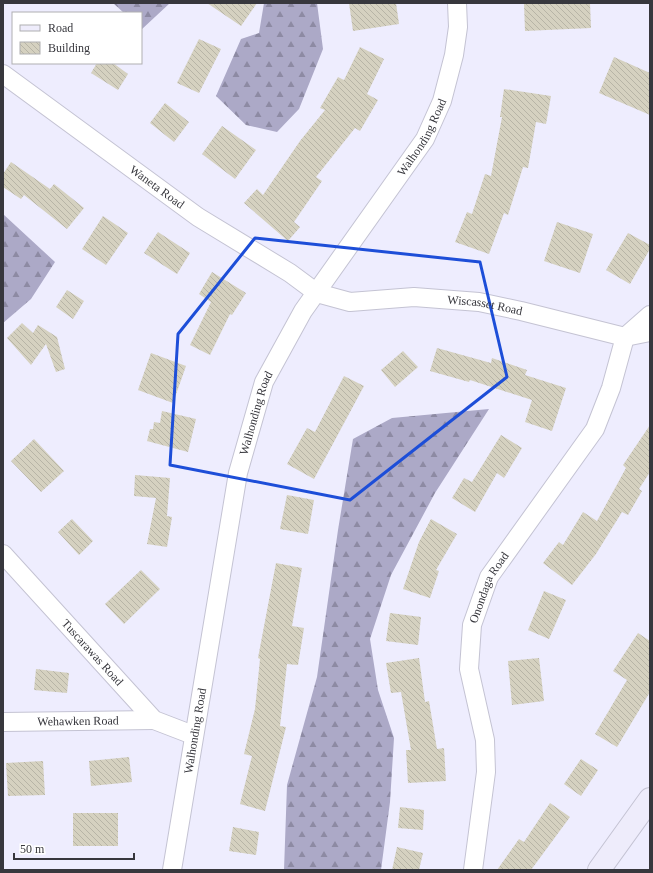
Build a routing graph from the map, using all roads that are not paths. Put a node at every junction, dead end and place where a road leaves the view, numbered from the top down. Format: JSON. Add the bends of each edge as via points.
{"nodes":[{"id":1,"x":457,"y":3,"type":"edge"},
{"id":2,"x":3,"y":74,"type":"edge"},
{"id":3,"x":317,"y":293,"type":"junction"},
{"id":4,"x":650,"y":315,"type":"edge"},
{"id":5,"x":650,"y":332,"type":"edge"},
{"id":6,"x":625,"y":337,"type":"junction"},
{"id":7,"x":3,"y":554,"type":"edge"},
{"id":8,"x":154,"y":720,"type":"junction"},
{"id":9,"x":3,"y":722,"type":"edge"},
{"id":10,"x":193,"y":735,"type":"junction"},
{"id":11,"x":650,"y":799,"type":"edge"},
{"id":12,"x":172,"y":870,"type":"edge"},
{"id":13,"x":473,"y":870,"type":"edge"},
{"id":14,"x":599,"y":870,"type":"edge"}],
"edges":[{"from":1,"to":3,"type":"street","name":"Walhonding Road","via":[[458,27],[454,55],[442,101],[425,139]]},
{"from":2,"to":3,"type":"street","name":"Waneta Road","via":[[198,217],[290,273]]},
{"from":3,"to":6,"type":"street","name":"Wiscasset Road","via":[[350,302],[414,297],[479,302]]},
{"from":3,"to":10,"type":"street","name":"Walhonding Road","via":[[303,312],[264,382],[251,425],[238,472]]},
{"from":4,"to":6,"type":"street"},
{"from":5,"to":6,"type":"street","name":"Wiscasset Road"},
{"from":6,"to":13,"type":"street","name":"Onondaga Road","via":[[611,388],[595,429],[489,577],[472,625],[469,669],[485,740],[486,772]]},
{"from":7,"to":8,"type":"street","name":"Tuscarawas Road"},
{"from":8,"to":9,"type":"street","name":"Wehawken Road"},
{"from":8,"to":10,"type":"street","name":"Tuscarawas Road"},
{"from":10,"to":12,"type":"street","name":"Walhonding Road"},
{"from":11,"to":14,"type":"main road"}]}
